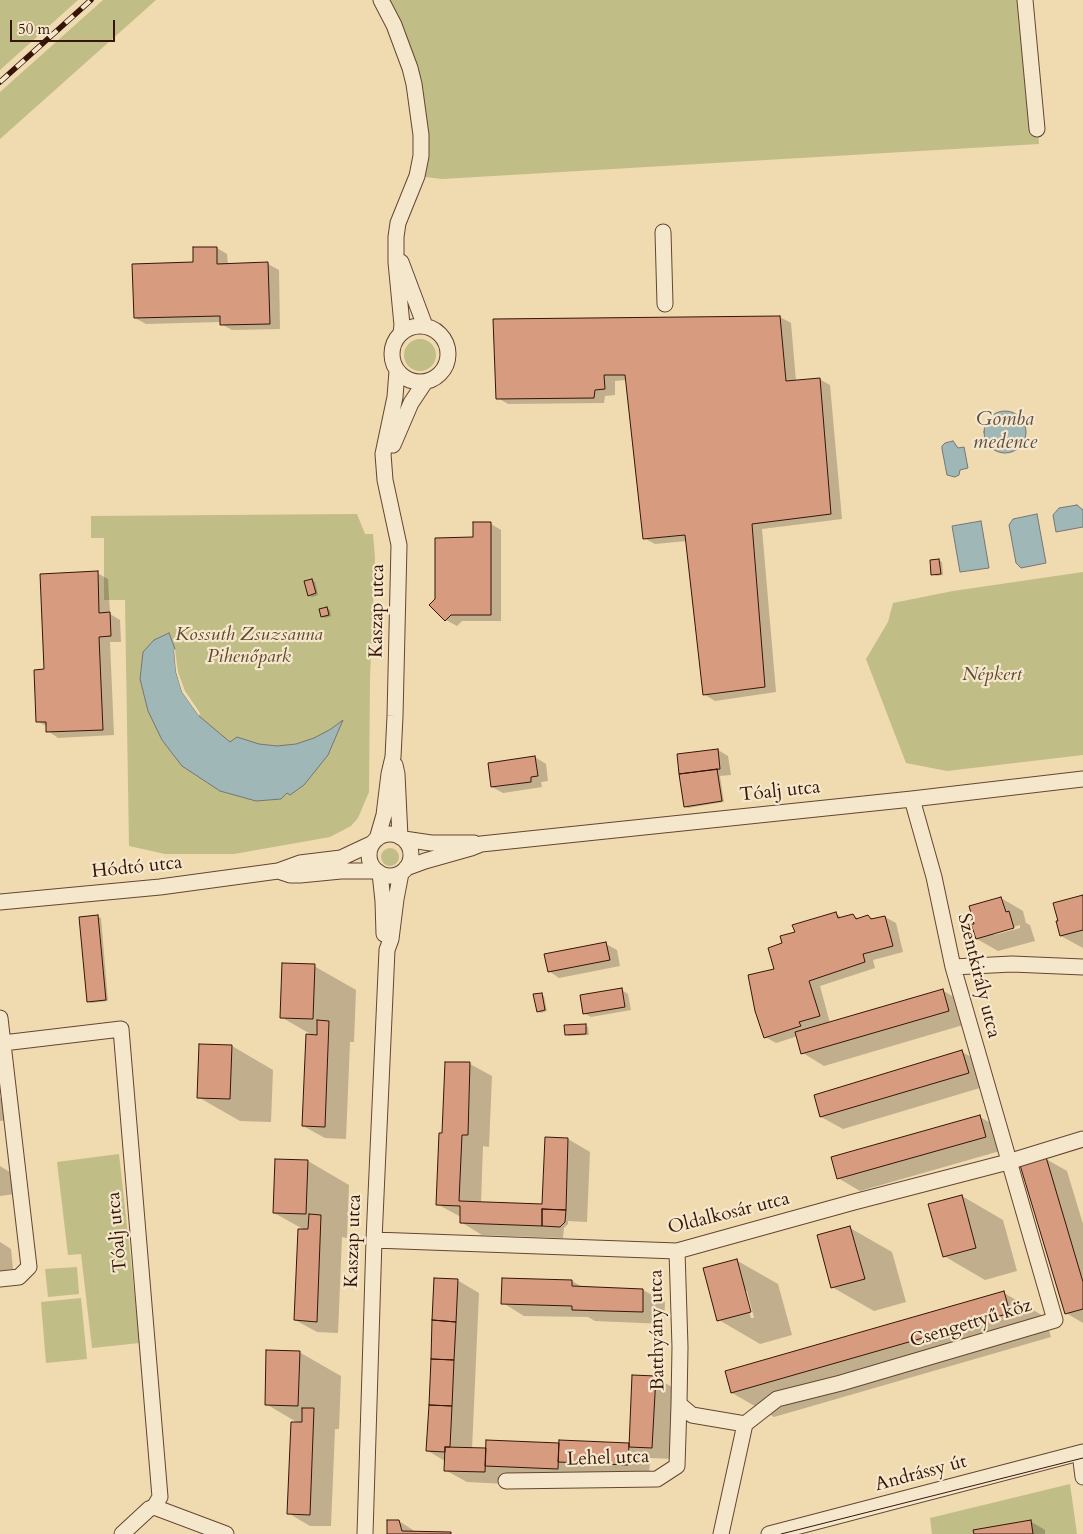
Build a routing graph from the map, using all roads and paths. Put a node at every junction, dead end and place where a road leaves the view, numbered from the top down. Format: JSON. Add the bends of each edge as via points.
{"nodes":[{"id":1,"x":381,"y":0,"type":"edge"},
{"id":2,"x":1025,"y":0,"type":"edge"},
{"id":3,"x":1037,"y":129,"type":"dead end"},
{"id":4,"x":663,"y":232,"type":"dead end"},
{"id":5,"x":396,"y":248,"type":"junction"},
{"id":6,"x":665,"y":304,"type":"dead end"},
{"id":7,"x":425,"y":326,"type":"junction"},
{"id":8,"x":401,"y":333,"type":"junction"},
{"id":9,"x":397,"y":371,"type":"junction"},
{"id":10,"x":425,"y":382,"type":"junction"},
{"id":11,"x":384,"y":467,"type":"junction"},
{"id":12,"x":393,"y":757,"type":"junction"},
{"id":13,"x":1083,"y":779,"type":"edge"},
{"id":14,"x":912,"y":799,"type":"junction"},
{"id":15,"x":402,"y":838,"type":"junction"},
{"id":16,"x":375,"y":841,"type":"junction"},
{"id":17,"x":481,"y":844,"type":"junction"},
{"id":18,"x":278,"y":871,"type":"junction"},
{"id":19,"x":404,"y":871,"type":"junction"},
{"id":20,"x":378,"y":872,"type":"junction"},
{"id":21,"x":0,"y":902,"type":"edge"},
{"id":22,"x":387,"y":950,"type":"junction"},
{"id":23,"x":953,"y":967,"type":"junction"},
{"id":24,"x":1083,"y":968,"type":"edge"},
{"id":25,"x":0,"y":1018,"type":"edge"},
{"id":26,"x":3,"y":1042,"type":"junction"},
{"id":27,"x":1083,"y":1139,"type":"edge"},
{"id":28,"x":1008,"y":1162,"type":"junction"},
{"id":29,"x":374,"y":1240,"type":"junction"},
{"id":30,"x":677,"y":1252,"type":"junction"},
{"id":31,"x":0,"y":1279,"type":"edge"},
{"id":32,"x":679,"y":1404,"type":"junction"},
{"id":33,"x":745,"y":1424,"type":"junction"},
{"id":34,"x":1082,"y":1452,"type":"edge"},
{"id":35,"x":1083,"y":1477,"type":"edge"},
{"id":36,"x":506,"y":1481,"type":"dead end"},
{"id":37,"x":154,"y":1507,"type":"junction"},
{"id":38,"x":122,"y":1534,"type":"edge"},
{"id":39,"x":226,"y":1534,"type":"edge"},
{"id":40,"x":365,"y":1534,"type":"edge"},
{"id":41,"x":721,"y":1534,"type":"edge"},
{"id":42,"x":769,"y":1534,"type":"edge"}],
"edges":[{"from":1,"to":5,"type":"street","via":[[410,68],[421,135],[417,176],[398,223]]},
{"from":2,"to":3,"type":"street"},
{"from":4,"to":6,"type":"street"},
{"from":5,"to":7,"type":"street"},
{"from":5,"to":8,"type":"street"},
{"from":7,"to":8,"type":"street","via":[[410,327]]},
{"from":7,"to":10,"type":"street","via":[[442,337],[448,348],[448,357],[439,375]]},
{"from":8,"to":9,"type":"street","via":[[391,351]]},
{"from":9,"to":10,"type":"street","via":[[409,380]]},
{"from":9,"to":11,"type":"street","name":"Kaszap utca","via":[[383,454]]},
{"from":10,"to":11,"type":"street","name":"Kaszap utca","via":[[411,403]]},
{"from":11,"to":12,"type":"street","name":"Kaszap utca","via":[[399,545]]},
{"from":12,"to":15,"type":"street","name":"Kaszap utca","via":[[398,774]]},
{"from":12,"to":16,"type":"street","name":"Kaszap utca","via":[[384,815]]},
{"from":13,"to":14,"type":"street","name":"Tóalj utca"},
{"from":14,"to":17,"type":"street","name":"Tóalj utca"},
{"from":14,"to":23,"type":"street","name":"Szentkirály utca","via":[[934,877]]},
{"from":15,"to":16,"type":"street","via":[[388,834]]},
{"from":15,"to":17,"type":"street","name":"Tóalj utca"},
{"from":15,"to":19,"type":"street","via":[[411,850],[410,863]]},
{"from":16,"to":18,"type":"street","name":"Hódtó utca","via":[[341,858],[300,863]]},
{"from":16,"to":20,"type":"street","via":[[369,855],[372,867]]},
{"from":17,"to":19,"type":"street","name":"Tóalj utca","via":[[425,860]]},
{"from":18,"to":20,"type":"street","name":"Hódtó utca","via":[[290,875]]},
{"from":18,"to":21,"type":"street","name":"Hódtó utca","via":[[160,887]]},
{"from":19,"to":20,"type":"street","via":[[389,876]]},
{"from":19,"to":22,"type":"street","name":"Kaszap utca"},
{"from":20,"to":22,"type":"street","name":"Kaszap utca"},
{"from":22,"to":29,"type":"street","name":"Kaszap utca"},
{"from":23,"to":24,"type":"street","via":[[1012,964]]},
{"from":23,"to":28,"type":"street","name":"Szentkirály utca"},
{"from":25,"to":26,"type":"street"},
{"from":26,"to":31,"type":"street","via":[[29,1267],[19,1277]]},
{"from":26,"to":37,"type":"street","name":"Tóalj utca","via":[[121,1029],[160,1497]]},
{"from":27,"to":28,"type":"street","name":"Oldalkosár utca"},
{"from":28,"to":30,"type":"street","name":"Oldalkosár utca"},
{"from":28,"to":33,"type":"street","name":"Csengettyű köz","via":[[1055,1320],[777,1399]]},
{"from":29,"to":30,"type":"street","name":"Oldalkosár utca"},
{"from":29,"to":40,"type":"street","name":"Kaszap utca"},
{"from":30,"to":32,"type":"street","name":"Batthyány utca"},
{"from":32,"to":33,"type":"street","name":"Batthyány utca","via":[[692,1415]]},
{"from":32,"to":36,"type":"street","name":"Lehel utca","via":[[677,1466],[657,1479]]},
{"from":33,"to":41,"type":"street"},
{"from":34,"to":35,"type":"street"},
{"from":34,"to":42,"type":"street","name":"Andrássy út"},
{"from":37,"to":38,"type":"street"},
{"from":37,"to":39,"type":"street"}]}
